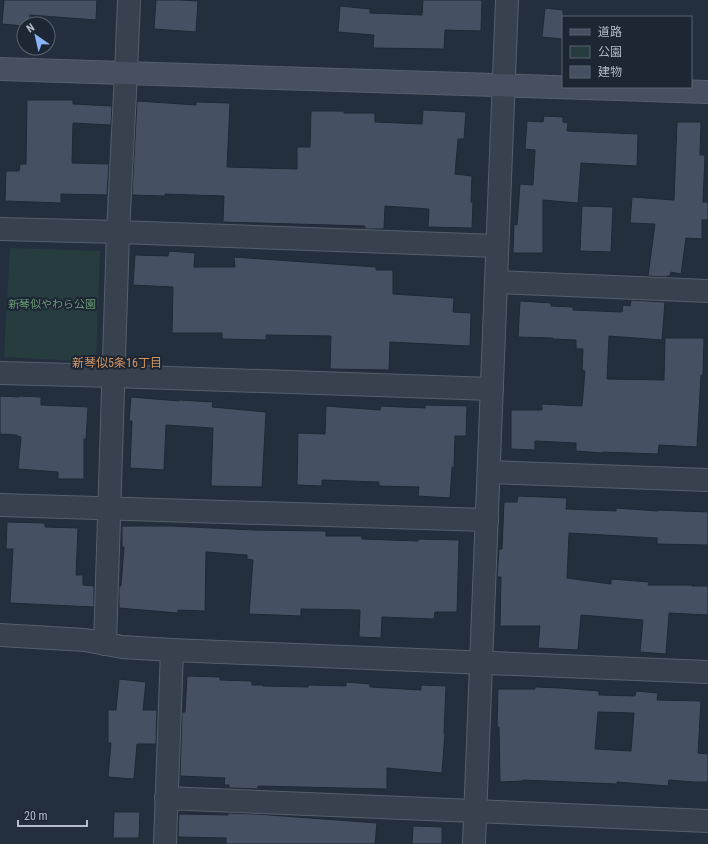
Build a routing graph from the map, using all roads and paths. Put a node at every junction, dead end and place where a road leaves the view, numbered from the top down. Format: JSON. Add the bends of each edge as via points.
{"nodes":[{"id":1,"x":129,"y":0,"type":"edge"},
{"id":2,"x":507,"y":0,"type":"edge"},
{"id":3,"x":0,"y":69,"type":"edge"},
{"id":4,"x":126,"y":73,"type":"junction"},
{"id":5,"x":504,"y":85,"type":"junction"},
{"id":6,"x":562,"y":87,"type":"edge"},
{"id":7,"x":591,"y":88,"type":"edge"},
{"id":8,"x":708,"y":92,"type":"edge"},
{"id":9,"x":0,"y":229,"type":"edge"},
{"id":10,"x":118,"y":232,"type":"junction"},
{"id":11,"x":497,"y":246,"type":"junction"},
{"id":12,"x":496,"y":282,"type":"junction"},
{"id":13,"x":708,"y":291,"type":"edge"},
{"id":14,"x":0,"y":373,"type":"edge"},
{"id":15,"x":113,"y":376,"type":"junction"},
{"id":16,"x":492,"y":389,"type":"junction"},
{"id":17,"x":489,"y":472,"type":"junction"},
{"id":18,"x":708,"y":480,"type":"edge"},
{"id":19,"x":0,"y":505,"type":"edge"},
{"id":20,"x":108,"y":508,"type":"junction"},
{"id":21,"x":487,"y":520,"type":"junction"},
{"id":22,"x":0,"y":636,"type":"edge"},
{"id":23,"x":104,"y":644,"type":"junction"},
{"id":24,"x":172,"y":650,"type":"junction"},
{"id":25,"x":481,"y":663,"type":"junction"},
{"id":26,"x":708,"y":672,"type":"edge"},
{"id":27,"x":166,"y":798,"type":"junction"},
{"id":28,"x":476,"y":810,"type":"junction"},
{"id":29,"x":708,"y":821,"type":"edge"},
{"id":30,"x":164,"y":844,"type":"edge"},
{"id":31,"x":474,"y":844,"type":"edge"}],
"edges":[{"from":1,"to":4,"type":"street"},
{"from":2,"to":5,"type":"street"},
{"from":3,"to":4,"type":"street"},
{"from":4,"to":5,"type":"street"},
{"from":4,"to":10,"type":"street"},
{"from":5,"to":6,"type":"street"},
{"from":5,"to":11,"type":"street"},
{"from":7,"to":8,"type":"street"},
{"from":9,"to":10,"type":"street"},
{"from":10,"to":11,"type":"street"},
{"from":10,"to":15,"type":"street"},
{"from":11,"to":12,"type":"street"},
{"from":12,"to":13,"type":"street"},
{"from":12,"to":16,"type":"street"},
{"from":14,"to":15,"type":"street"},
{"from":15,"to":16,"type":"street"},
{"from":15,"to":20,"type":"street"},
{"from":16,"to":17,"type":"street"},
{"from":17,"to":18,"type":"street"},
{"from":17,"to":21,"type":"street"},
{"from":19,"to":20,"type":"street"},
{"from":20,"to":21,"type":"street"},
{"from":20,"to":23,"type":"street"},
{"from":21,"to":25,"type":"street"},
{"from":22,"to":23,"type":"street","via":[[86,640]]},
{"from":23,"to":24,"type":"street","via":[[122,648]]},
{"from":24,"to":25,"type":"street"},
{"from":24,"to":27,"type":"street"},
{"from":25,"to":26,"type":"street"},
{"from":25,"to":28,"type":"street"},
{"from":27,"to":28,"type":"street"},
{"from":27,"to":30,"type":"street"},
{"from":28,"to":29,"type":"street"},
{"from":28,"to":31,"type":"street"}]}
